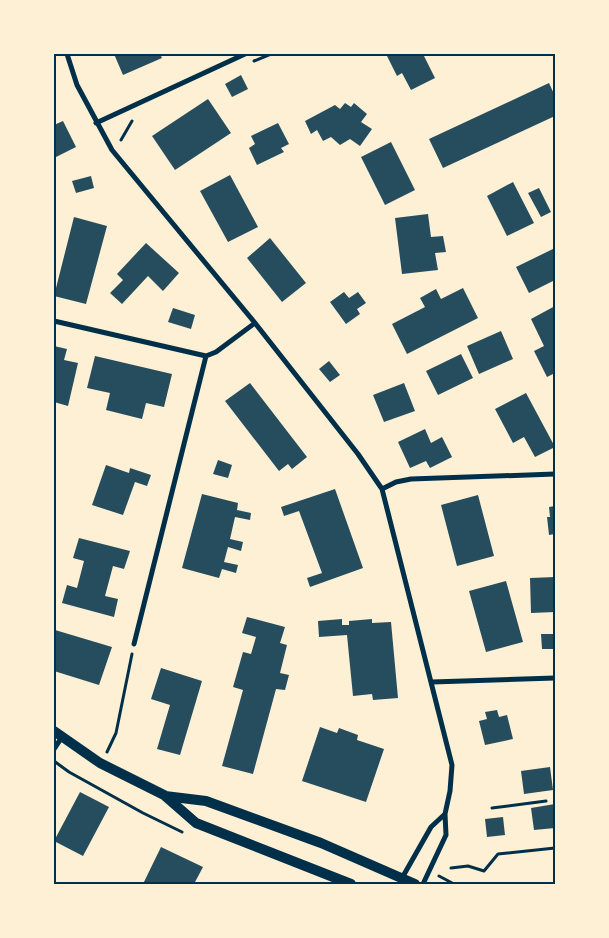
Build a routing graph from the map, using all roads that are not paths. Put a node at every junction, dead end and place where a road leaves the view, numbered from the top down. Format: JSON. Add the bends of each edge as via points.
{"nodes":[{"id":1,"x":67,"y":54,"type":"edge"},
{"id":2,"x":245,"y":54,"type":"edge"},
{"id":3,"x":96,"y":123,"type":"junction"},
{"id":4,"x":54,"y":321,"type":"edge"},
{"id":5,"x":255,"y":323,"type":"junction"},
{"id":6,"x":206,"y":356,"type":"junction"},
{"id":7,"x":555,"y":474,"type":"edge"},
{"id":8,"x":382,"y":489,"type":"junction"},
{"id":9,"x":134,"y":644,"type":"road end"},
{"id":10,"x":555,"y":678,"type":"edge"},
{"id":11,"x":432,"y":682,"type":"junction"},
{"id":12,"x":58,"y":734,"type":"edge"},
{"id":13,"x":54,"y":749,"type":"edge"},
{"id":14,"x":164,"y":795,"type":"junction"},
{"id":15,"x":445,"y":814,"type":"junction"},
{"id":16,"x":402,"y":881,"type":"edge"},
{"id":17,"x":351,"y":884,"type":"edge"},
{"id":18,"x":415,"y":884,"type":"edge"},
{"id":19,"x":423,"y":884,"type":"edge"}],
"edges":[{"from":1,"to":3,"type":"street","via":[[77,85]]},
{"from":2,"to":3,"type":"street"},
{"from":3,"to":5,"type":"street","via":[[118,157]]},
{"from":4,"to":6,"type":"street"},
{"from":5,"to":6,"type":"street"},
{"from":5,"to":8,"type":"street"},
{"from":6,"to":9,"type":"street"},
{"from":7,"to":8,"type":"street","via":[[412,480],[396,482]]},
{"from":8,"to":11,"type":"street"},
{"from":10,"to":11,"type":"street"},
{"from":11,"to":15,"type":"street","via":[[452,765]]},
{"from":12,"to":13,"type":"street"},
{"from":12,"to":14,"type":"main road","via":[[100,763]]},
{"from":14,"to":16,"type":"main road","via":[[206,801],[321,843]]},
{"from":14,"to":17,"type":"main road","via":[[196,823]]},
{"from":15,"to":16,"type":"street","via":[[430,827]]},
{"from":15,"to":19,"type":"street","via":[[446,835]]},
{"from":16,"to":18,"type":"main road"}]}
